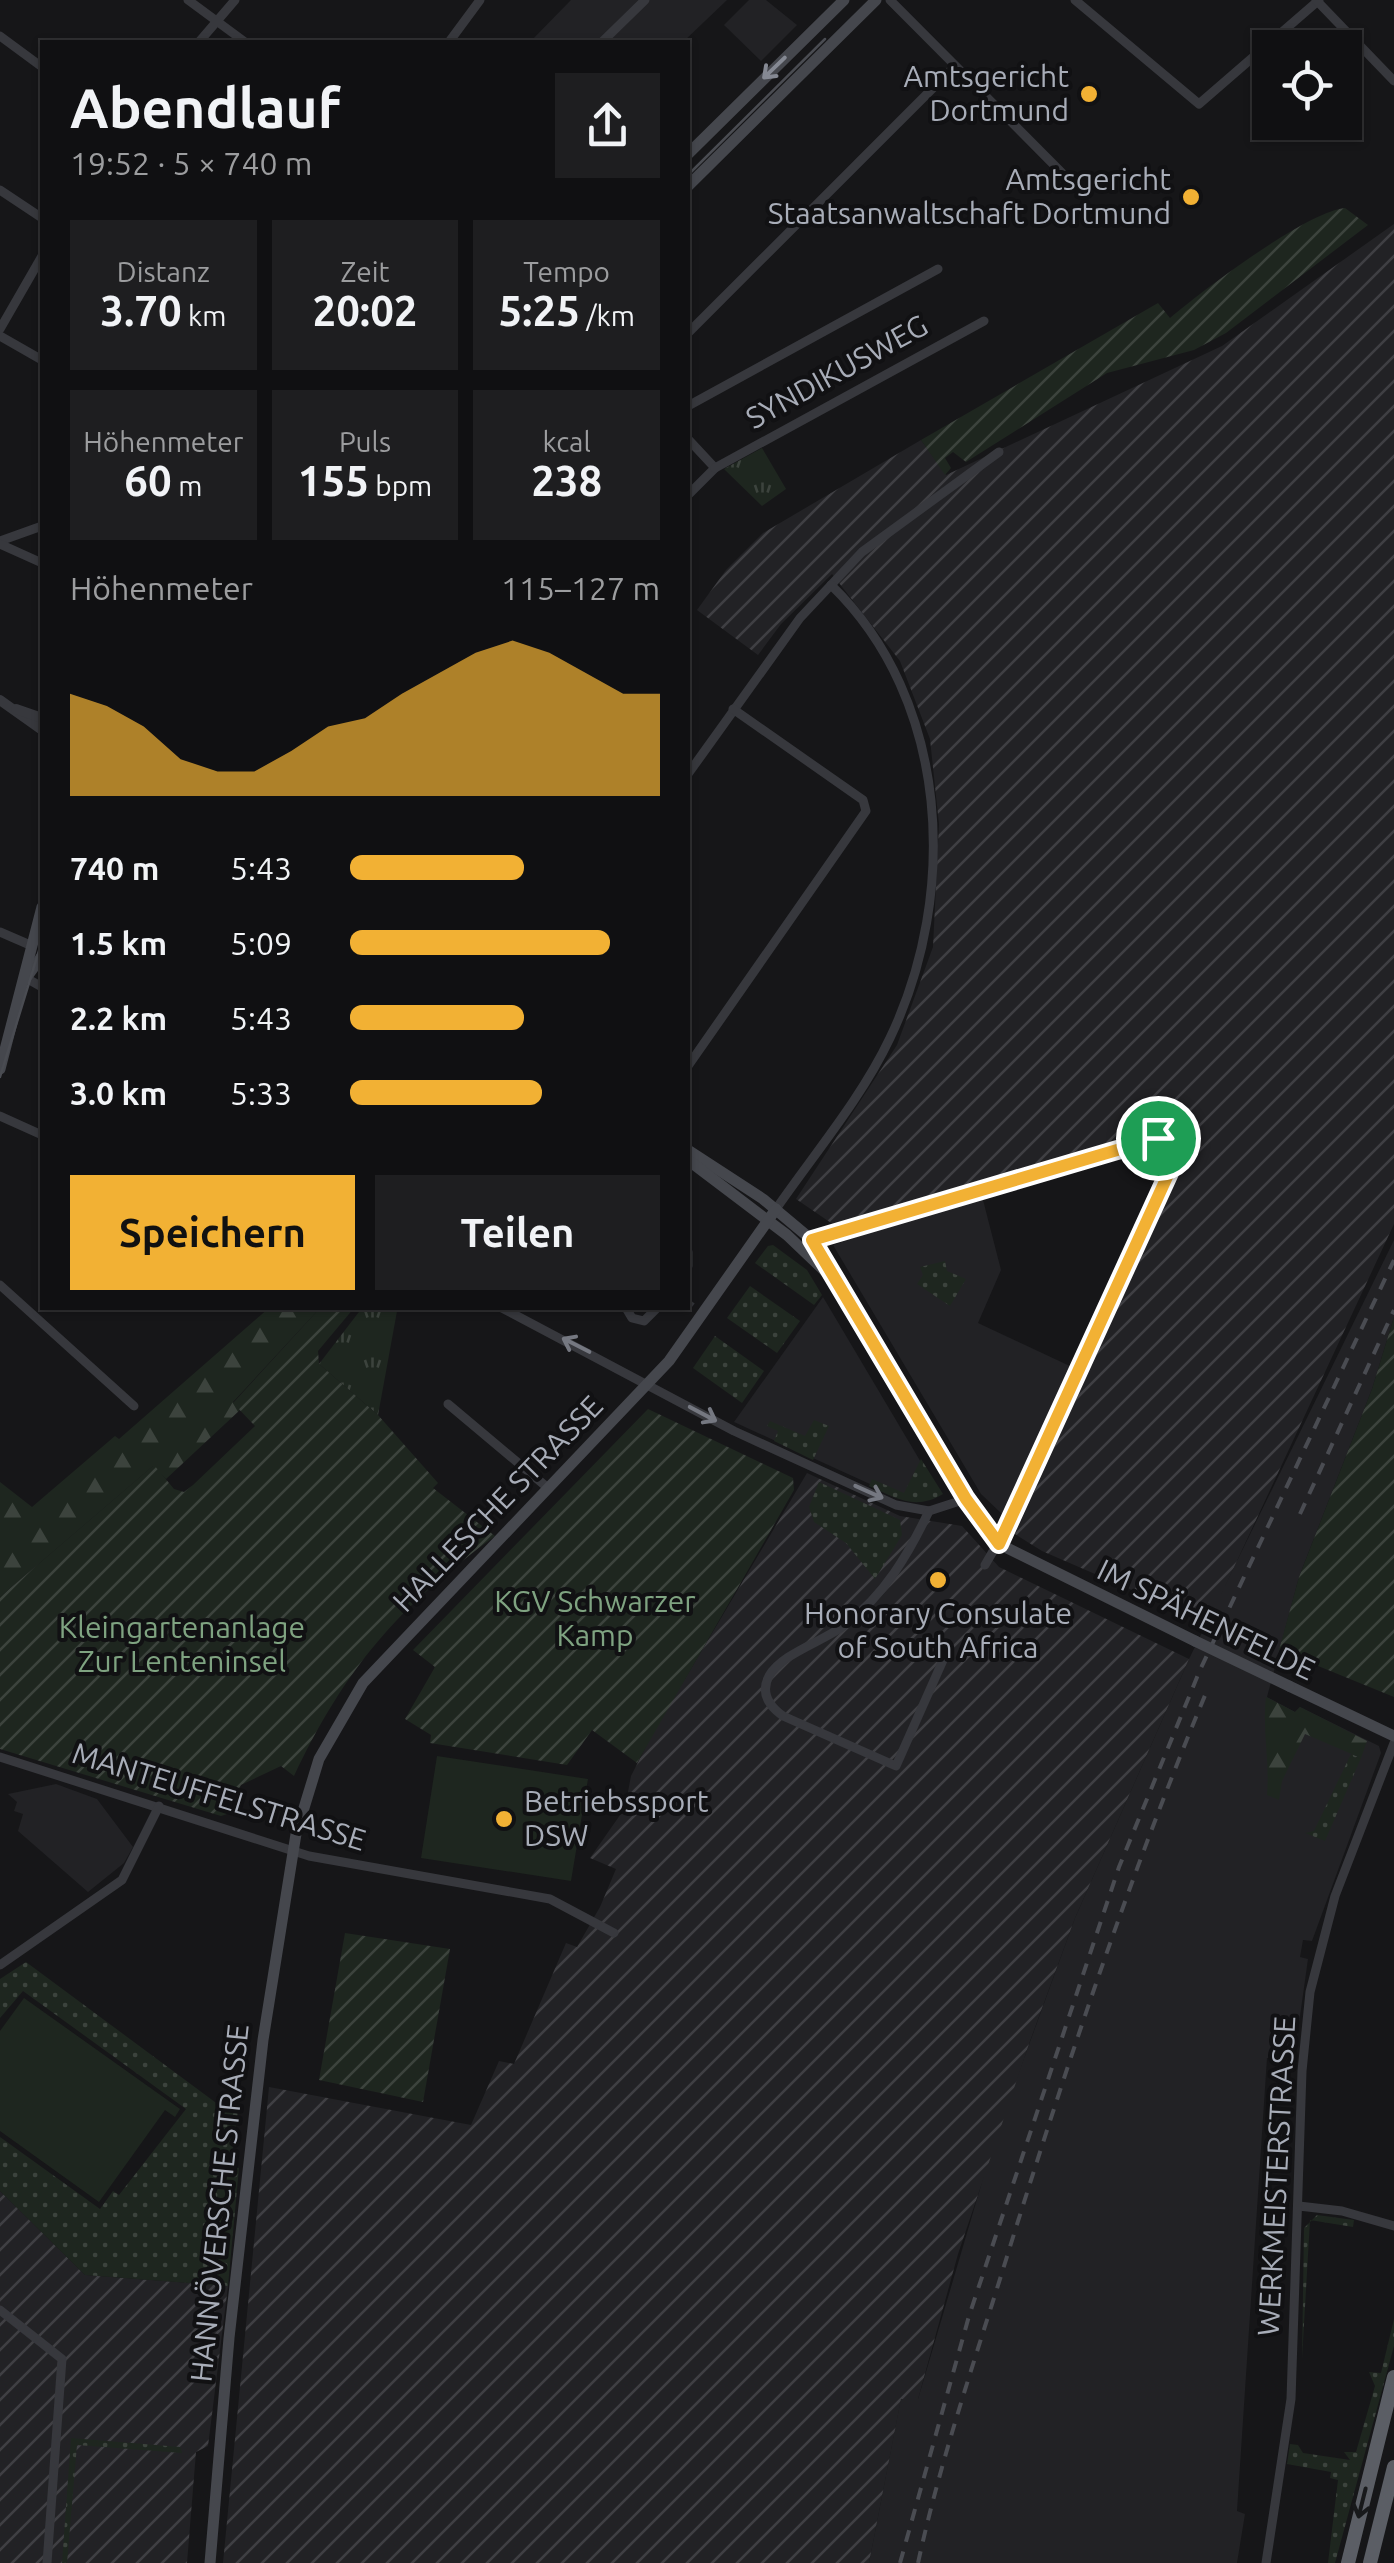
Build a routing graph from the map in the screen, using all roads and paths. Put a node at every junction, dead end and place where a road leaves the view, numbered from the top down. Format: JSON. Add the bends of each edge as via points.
{"nodes":[{"id":1,"x":188,"y":0,"type":"edge"},
{"id":2,"x":236,"y":0,"type":"edge"},
{"id":3,"x":480,"y":0,"type":"edge"},
{"id":4,"x":645,"y":0,"type":"edge"},
{"id":5,"x":844,"y":0,"type":"edge"},
{"id":6,"x":876,"y":0,"type":"edge"},
{"id":7,"x":890,"y":0,"type":"edge"},
{"id":8,"x":1075,"y":0,"type":"edge"},
{"id":9,"x":1318,"y":0,"type":"edge"},
{"id":10,"x":217,"y":22,"type":"junction"},
{"id":11,"x":0,"y":36,"type":"edge"},
{"id":12,"x":201,"y":40,"type":"edge"},
{"id":13,"x":242,"y":40,"type":"edge"},
{"id":14,"x":450,"y":40,"type":"edge"},
{"id":15,"x":604,"y":40,"type":"edge"},
{"id":16,"x":40,"y":66,"type":"edge"},
{"id":17,"x":955,"y":66,"type":"junction"},
{"id":18,"x":1394,"y":81,"type":"edge"},
{"id":19,"x":690,"y":152,"type":"edge"},
{"id":20,"x":1064,"y":176,"type":"dead end"},
{"id":21,"x":690,"y":184,"type":"edge"},
{"id":22,"x":0,"y":190,"type":"edge"},
{"id":23,"x":40,"y":217,"type":"edge"},
{"id":24,"x":40,"y":260,"type":"edge"},
{"id":25,"x":938,"y":270,"type":"dead end"},
{"id":26,"x":984,"y":320,"type":"dead end"},
{"id":27,"x":690,"y":331,"type":"edge"},
{"id":28,"x":0,"y":333,"type":"edge"},
{"id":29,"x":40,"y":359,"type":"edge"},
{"id":30,"x":690,"y":405,"type":"edge"},
{"id":31,"x":690,"y":441,"type":"edge"},
{"id":32,"x":999,"y":452,"type":"dead end"},
{"id":33,"x":715,"y":468,"type":"junction"},
{"id":34,"x":690,"y":493,"type":"edge"},
{"id":35,"x":40,"y":527,"type":"edge"},
{"id":36,"x":0,"y":542,"type":"edge"},
{"id":37,"x":40,"y":562,"type":"edge"},
{"id":38,"x":830,"y":585,"type":"junction"},
{"id":39,"x":0,"y":700,"type":"edge"},
{"id":40,"x":16,"y":708,"type":"junction"},
{"id":41,"x":734,"y":709,"type":"junction"},
{"id":42,"x":40,"y":717,"type":"edge"},
{"id":43,"x":40,"y":728,"type":"edge"},
{"id":44,"x":690,"y":771,"type":"edge"},
{"id":45,"x":40,"y":913,"type":"edge"},
{"id":46,"x":0,"y":932,"type":"edge"},
{"id":47,"x":30,"y":945,"type":"junction"},
{"id":48,"x":40,"y":959,"type":"edge"},
{"id":49,"x":26,"y":978,"type":"junction"},
{"id":50,"x":40,"y":986,"type":"edge"},
{"id":51,"x":690,"y":1063,"type":"edge"},
{"id":52,"x":0,"y":1069,"type":"edge"},
{"id":53,"x":0,"y":1116,"type":"edge"},
{"id":54,"x":40,"y":1134,"type":"edge"},
{"id":55,"x":690,"y":1152,"type":"edge"},
{"id":56,"x":690,"y":1161,"type":"edge"},
{"id":57,"x":772,"y":1215,"type":"junction"},
{"id":58,"x":812,"y":1240,"type":"junction"},
{"id":59,"x":830,"y":1276,"type":"junction"},
{"id":60,"x":0,"y":1285,"type":"edge"},
{"id":61,"x":506,"y":1310,"type":"edge"},
{"id":62,"x":627,"y":1310,"type":"edge"},
{"id":63,"x":655,"y":1310,"type":"edge"},
{"id":64,"x":649,"y":1383,"type":"junction"},
{"id":65,"x":448,"y":1404,"type":"dead end"},
{"id":66,"x":134,"y":1406,"type":"dead end"},
{"id":67,"x":548,"y":1488,"type":"junction"},
{"id":68,"x":966,"y":1499,"type":"junction"},
{"id":69,"x":929,"y":1512,"type":"junction"},
{"id":70,"x":999,"y":1544,"type":"junction"},
{"id":71,"x":984,"y":1565,"type":"dead end"},
{"id":72,"x":948,"y":1648,"type":"dead end"},
{"id":73,"x":1394,"y":1740,"type":"edge"},
{"id":74,"x":0,"y":1757,"type":"edge"},
{"id":75,"x":159,"y":1806,"type":"junction"},
{"id":76,"x":294,"y":1851,"type":"junction"},
{"id":77,"x":614,"y":1933,"type":"dead end"},
{"id":78,"x":0,"y":1965,"type":"edge"},
{"id":79,"x":1299,"y":2206,"type":"junction"},
{"id":80,"x":1390,"y":2228,"type":"edge"},
{"id":81,"x":0,"y":2310,"type":"edge"},
{"id":82,"x":1394,"y":2377,"type":"edge"},
{"id":83,"x":1394,"y":2468,"type":"edge"},
{"id":84,"x":47,"y":2563,"type":"edge"},
{"id":85,"x":210,"y":2563,"type":"edge"},
{"id":86,"x":1266,"y":2563,"type":"edge"},
{"id":87,"x":1348,"y":2563,"type":"edge"},
{"id":88,"x":1370,"y":2563,"type":"edge"}],
"edges":[{"from":1,"to":10,"type":"street"},
{"from":2,"to":10,"type":"street"},
{"from":3,"to":14,"type":"street"},
{"from":4,"to":15,"type":"street"},
{"from":5,"to":19,"type":"main road","one_way":true},
{"from":6,"to":21,"type":"main road"},
{"from":7,"to":17,"type":"street"},
{"from":8,"to":9,"type":"street","via":[[1199,104]]},
{"from":9,"to":18,"type":"street"},
{"from":10,"to":12,"type":"street"},
{"from":10,"to":13,"type":"street"},
{"from":11,"to":16,"type":"street"},
{"from":17,"to":20,"type":"street"},
{"from":17,"to":27,"type":"street"},
{"from":22,"to":23,"type":"street"},
{"from":24,"to":28,"type":"street"},
{"from":25,"to":30,"type":"street"},
{"from":26,"to":33,"type":"street","name":"SYNDIKUSWEG"},
{"from":28,"to":29,"type":"street"},
{"from":31,"to":33,"type":"street"},
{"from":32,"to":38,"type":"street","via":[[884,534]]},
{"from":33,"to":34,"type":"street","name":"SYNDIKUSWEG"},
{"from":35,"to":36,"type":"street"},
{"from":36,"to":37,"type":"street"},
{"from":38,"to":41,"type":"street"},
{"from":38,"to":57,"type":"street","via":[[885,648],[916,722],[933,834],[931,891],[925,944],[889,1040]]},
{"from":39,"to":40,"type":"street"},
{"from":40,"to":42,"type":"street"},
{"from":40,"to":43,"type":"street"},
{"from":41,"to":44,"type":"street"},
{"from":41,"to":51,"type":"street","via":[[864,800],[866,811]]},
{"from":45,"to":47,"type":"main road"},
{"from":46,"to":47,"type":"street"},
{"from":47,"to":49,"type":"main road"},
{"from":48,"to":49,"type":"main road"},
{"from":49,"to":50,"type":"street"},
{"from":49,"to":52,"type":"main road"},
{"from":53,"to":54,"type":"street"},
{"from":55,"to":57,"type":"main road"},
{"from":56,"to":57,"type":"main road"},
{"from":57,"to":58,"type":"main road"},
{"from":57,"to":59,"type":"main road"},
{"from":57,"to":64,"type":"main road","name":"HALLESCHE STRASSE"},
{"from":58,"to":59,"type":"main road"},
{"from":58,"to":70,"type":"street","via":[[1158,1138],[1172,1144],[1172,1166]]},
{"from":59,"to":68,"type":"main road"},
{"from":60,"to":66,"type":"street"},
{"from":64,"to":61,"type":"street","one_way":true},
{"from":62,"to":63,"type":"street","via":[[644,1320]]},
{"from":64,"to":67,"type":"main road","name":"HALLESCHE STRASSE"},
{"from":64,"to":69,"type":"street","one_way":true,"via":[[810,1466],[896,1505]]},
{"from":65,"to":67,"type":"street"},
{"from":67,"to":76,"type":"main road","name":"HALLESCHE STRASSE","via":[[363,1683],[319,1759]]},
{"from":68,"to":69,"type":"street"},
{"from":68,"to":70,"type":"main road"},
{"from":69,"to":72,"type":"street","via":[[870,1604],[781,1664],[765,1692],[782,1716],[896,1766]]},
{"from":70,"to":71,"type":"street"},
{"from":70,"to":73,"type":"main road","name":"IM SPÄHENFELDE","bridge":true},
{"from":73,"to":79,"type":"street","name":"WERKMEISTERSTRASSE","via":[[1335,1896],[1310,1992]]},
{"from":74,"to":75,"type":"street","name":"MANTEUFFELSTRASSE"},
{"from":75,"to":76,"type":"street","name":"MANTEUFFELSTRASSE"},
{"from":75,"to":78,"type":"street","via":[[122,1880]]},
{"from":76,"to":77,"type":"street","name":"MANTEUFFELSTRASSE","via":[[550,1899],[603,1921]]},
{"from":76,"to":85,"type":"main road","name":"HANNÖVERSCHE STRASSE","via":[[246,2183]]},
{"from":79,"to":80,"type":"street","via":[[1342,2211]]},
{"from":79,"to":86,"type":"street","name":"WERKMEISTERSTRASSE","via":[[1290,2399]]},
{"from":81,"to":84,"type":"street","via":[[62,2359]]},
{"from":82,"to":87,"type":"highway","one_way":true},
{"from":83,"to":88,"type":"highway"}]}
